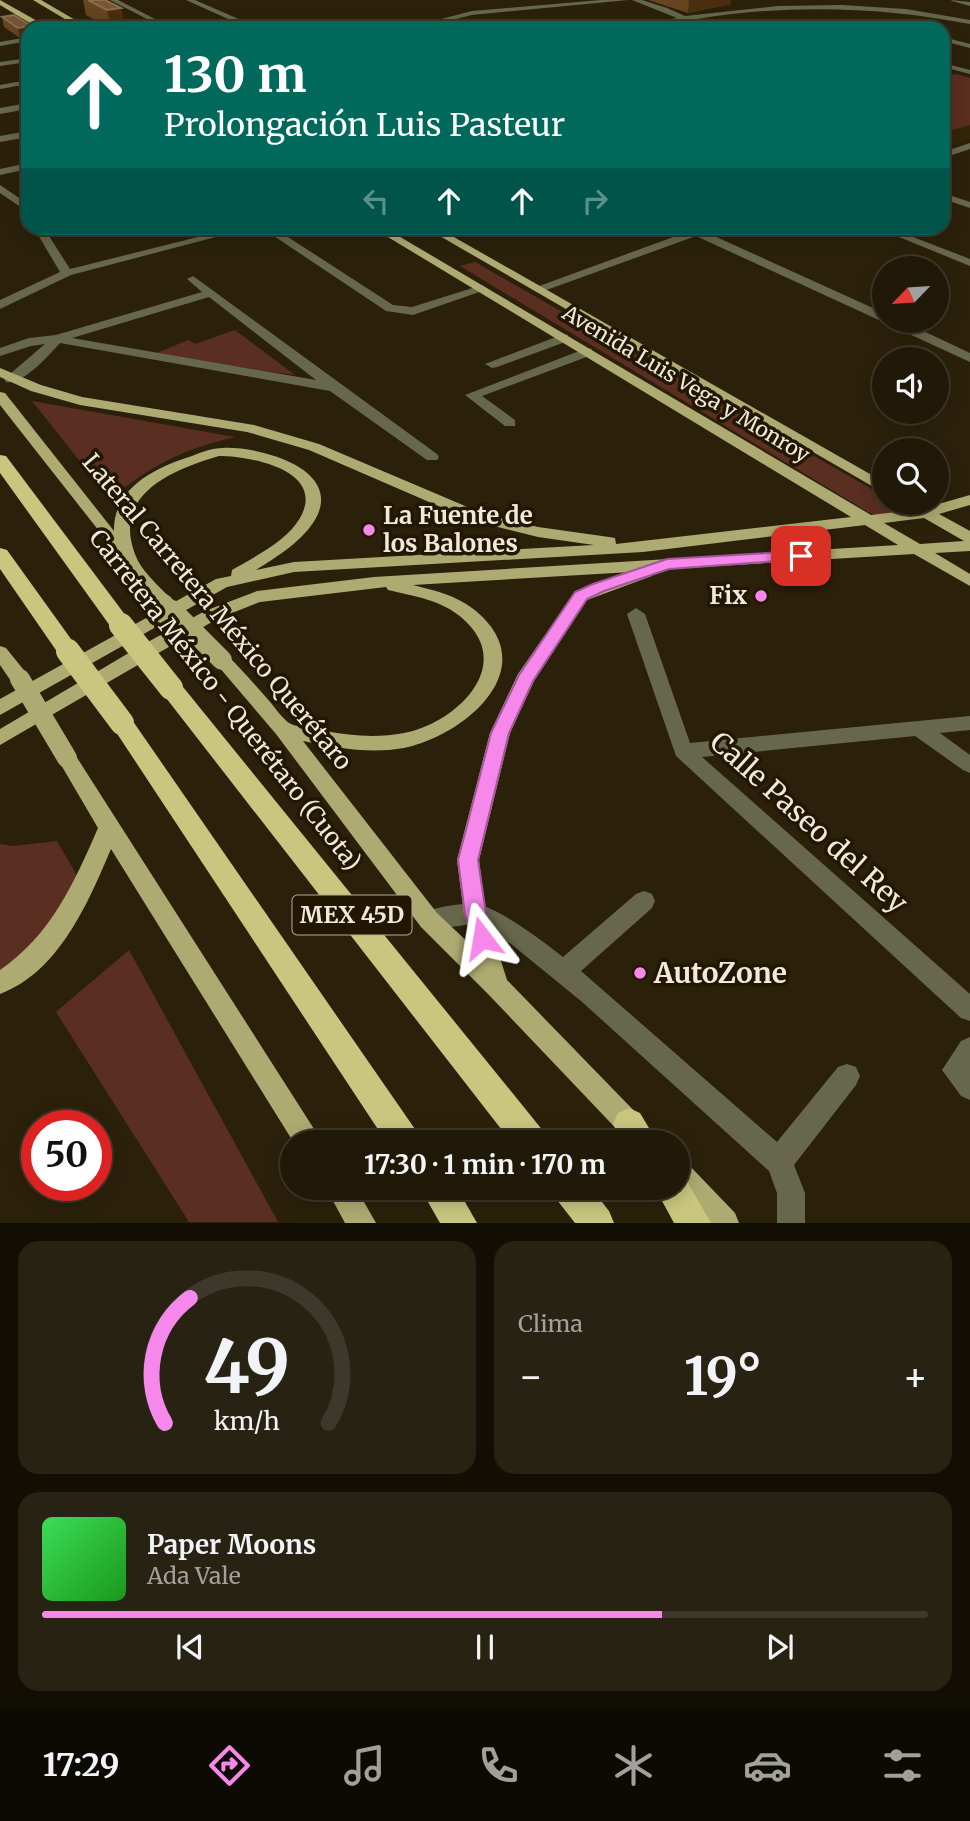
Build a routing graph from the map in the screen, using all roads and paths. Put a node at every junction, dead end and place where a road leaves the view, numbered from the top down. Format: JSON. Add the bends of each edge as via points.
{"nodes":[{"id":1,"x":36,"y":0,"type":"edge"},
{"id":2,"x":113,"y":0,"type":"edge"},
{"id":3,"x":189,"y":0,"type":"edge"},
{"id":4,"x":954,"y":0,"type":"edge"},
{"id":5,"x":612,"y":1,"type":"edge"},
{"id":6,"x":639,"y":1,"type":"edge"},
{"id":7,"x":559,"y":2,"type":"edge"},
{"id":8,"x":521,"y":4,"type":"edge"},
{"id":9,"x":734,"y":4,"type":"dead end"},
{"id":10,"x":970,"y":4,"type":"edge"},
{"id":11,"x":2,"y":5,"type":"edge"},
{"id":12,"x":625,"y":7,"type":"edge"},
{"id":13,"x":785,"y":8,"type":"junction"},
{"id":14,"x":512,"y":9,"type":"junction"},
{"id":15,"x":754,"y":10,"type":"junction"},
{"id":16,"x":796,"y":14,"type":"dead end"},
{"id":17,"x":682,"y":17,"type":"junction"},
{"id":18,"x":666,"y":18,"type":"junction"},
{"id":19,"x":30,"y":20,"type":"joint"},
{"id":20,"x":153,"y":20,"type":"dead end"},
{"id":21,"x":25,"y":21,"type":"edge"},
{"id":22,"x":73,"y":21,"type":"edge"},
{"id":23,"x":235,"y":21,"type":"edge"},
{"id":24,"x":436,"y":21,"type":"edge"},
{"id":25,"x":491,"y":21,"type":"dead end"},
{"id":26,"x":622,"y":21,"type":"edge"},
{"id":27,"x":670,"y":21,"type":"edge"},
{"id":28,"x":676,"y":21,"type":"edge"},
{"id":29,"x":689,"y":21,"type":"edge"},
{"id":30,"x":21,"y":22,"type":"edge"},
{"id":31,"x":970,"y":22,"type":"edge"},
{"id":32,"x":16,"y":23,"type":"edge"},
{"id":33,"x":21,"y":40,"type":"edge"},
{"id":34,"x":950,"y":41,"type":"edge"},
{"id":35,"x":0,"y":44,"type":"edge"},
{"id":36,"x":970,"y":46,"type":"edge"},
{"id":37,"x":21,"y":61,"type":"edge"},
{"id":38,"x":0,"y":65,"type":"edge"},
{"id":39,"x":950,"y":67,"type":"edge"},
{"id":40,"x":970,"y":72,"type":"edge"},
{"id":41,"x":21,"y":83,"type":"edge"},
{"id":42,"x":0,"y":87,"type":"edge"},
{"id":43,"x":21,"y":107,"type":"edge"},
{"id":44,"x":0,"y":111,"type":"edge"},
{"id":45,"x":21,"y":135,"type":"edge"},
{"id":46,"x":0,"y":139,"type":"edge"},
{"id":47,"x":970,"y":146,"type":"edge"},
{"id":48,"x":954,"y":151,"type":"junction"},
{"id":49,"x":950,"y":152,"type":"edge"},
{"id":50,"x":970,"y":156,"type":"edge"},
{"id":51,"x":21,"y":168,"type":"edge"},
{"id":52,"x":0,"y":172,"type":"edge"},
{"id":53,"x":0,"y":188,"type":"edge"},
{"id":54,"x":950,"y":198,"type":"edge"},
{"id":55,"x":21,"y":202,"type":"edge"},
{"id":56,"x":970,"y":205,"type":"edge"},
{"id":57,"x":43,"y":235,"type":"edge"},
{"id":58,"x":207,"y":235,"type":"edge"},
{"id":59,"x":278,"y":235,"type":"edge"},
{"id":60,"x":395,"y":235,"type":"edge"},
{"id":61,"x":437,"y":235,"type":"edge"},
{"id":62,"x":679,"y":235,"type":"edge"},
{"id":63,"x":703,"y":235,"type":"edge"},
{"id":64,"x":900,"y":235,"type":"edge"},
{"id":65,"x":460,"y":260,"type":"junction"},
{"id":66,"x":970,"y":262,"type":"edge"},
{"id":67,"x":67,"y":273,"type":"junction"},
{"id":68,"x":193,"y":279,"type":"dead end"},
{"id":69,"x":482,"y":289,"type":"junction"},
{"id":70,"x":537,"y":289,"type":"junction"},
{"id":71,"x":211,"y":293,"type":"junction"},
{"id":72,"x":0,"y":305,"type":"edge"},
{"id":73,"x":872,"y":313,"type":"edge"},
{"id":74,"x":916,"y":333,"type":"edge"},
{"id":75,"x":564,"y":338,"type":"junction"},
{"id":76,"x":57,"y":339,"type":"junction"},
{"id":77,"x":1,"y":349,"type":"edge"},
{"id":78,"x":587,"y":352,"type":"junction"},
{"id":79,"x":970,"y":358,"type":"edge"},
{"id":80,"x":492,"y":364,"type":"dead end"},
{"id":81,"x":6,"y":376,"type":"edge"},
{"id":82,"x":335,"y":388,"type":"junction"},
{"id":83,"x":0,"y":396,"type":"edge"},
{"id":84,"x":510,"y":423,"type":"dead end"},
{"id":85,"x":432,"y":457,"type":"dead end"},
{"id":86,"x":0,"y":460,"type":"edge"},
{"id":87,"x":872,"y":481,"type":"edge"},
{"id":88,"x":970,"y":500,"type":"edge"},
{"id":89,"x":949,"y":506,"type":"edge"},
{"id":90,"x":906,"y":515,"type":"edge"},
{"id":91,"x":930,"y":515,"type":"edge"},
{"id":92,"x":866,"y":519,"type":"junction"},
{"id":93,"x":970,"y":538,"type":"edge"},
{"id":94,"x":970,"y":546,"type":"edge"},
{"id":95,"x":643,"y":547,"type":"junction"},
{"id":96,"x":917,"y":549,"type":"junction"},
{"id":97,"x":0,"y":554,"type":"edge"},
{"id":98,"x":131,"y":564,"type":"junction"},
{"id":99,"x":667,"y":564,"type":"junction"},
{"id":100,"x":970,"y":581,"type":"edge"},
{"id":101,"x":374,"y":582,"type":"junction"},
{"id":102,"x":222,"y":583,"type":"junction"},
{"id":103,"x":636,"y":614,"type":"dead end"},
{"id":104,"x":0,"y":652,"type":"edge"},
{"id":105,"x":0,"y":708,"type":"edge"},
{"id":106,"x":970,"y":723,"type":"edge"},
{"id":107,"x":917,"y":727,"type":"junction"},
{"id":108,"x":283,"y":729,"type":"junction"},
{"id":109,"x":0,"y":738,"type":"edge"},
{"id":110,"x":683,"y":751,"type":"junction"},
{"id":111,"x":970,"y":765,"type":"edge"},
{"id":112,"x":109,"y":828,"type":"junction"},
{"id":113,"x":644,"y":901,"type":"dead end"},
{"id":114,"x":475,"y":914,"type":"junction"},
{"id":115,"x":429,"y":920,"type":"junction"},
{"id":116,"x":563,"y":972,"type":"junction"},
{"id":117,"x":0,"y":983,"type":"edge"},
{"id":118,"x":497,"y":986,"type":"junction"},
{"id":119,"x":970,"y":1010,"type":"edge"},
{"id":120,"x":847,"y":1076,"type":"dead end"},
{"id":121,"x":302,"y":1130,"type":"edge"},
{"id":122,"x":397,"y":1130,"type":"edge"},
{"id":123,"x":523,"y":1130,"type":"edge"},
{"id":124,"x":633,"y":1130,"type":"edge"},
{"id":125,"x":779,"y":1162,"type":"junction"},
{"id":126,"x":690,"y":1187,"type":"edge"},
{"id":127,"x":348,"y":1200,"type":"edge"},
{"id":128,"x":445,"y":1200,"type":"edge"},
{"id":129,"x":579,"y":1200,"type":"edge"},
{"id":130,"x":680,"y":1200,"type":"edge"},
{"id":131,"x":362,"y":1223,"type":"edge"},
{"id":132,"x":460,"y":1223,"type":"edge"},
{"id":133,"x":597,"y":1223,"type":"edge"},
{"id":134,"x":694,"y":1223,"type":"edge"},
{"id":135,"x":725,"y":1223,"type":"edge"},
{"id":136,"x":791,"y":1223,"type":"edge"}],
"edges":[{"from":1,"to":22,"type":"main road"},
{"from":2,"to":20,"type":"street"},
{"from":3,"to":23,"type":"street"},
{"from":4,"to":10,"type":"street"},
{"from":5,"to":7,"type":"street"},
{"from":5,"to":12,"type":"street"},
{"from":6,"to":17,"type":"street"},
{"from":6,"to":18,"type":"street"},
{"from":7,"to":8,"type":"street"},
{"from":8,"to":12,"type":"street","via":[[532,17]]},
{"from":8,"to":14,"type":"street"},
{"from":9,"to":15,"type":"street"},
{"from":11,"to":19,"type":"main road"},
{"from":13,"to":15,"type":"street"},
{"from":13,"to":16,"type":"street"},
{"from":13,"to":31,"type":"street","via":[[866,7]]},
{"from":14,"to":24,"type":"street"},
{"from":14,"to":25,"type":"street","via":[[517,16]]},
{"from":15,"to":17,"type":"street"},
{"from":17,"to":18,"type":"street"},
{"from":17,"to":28,"type":"street"},
{"from":17,"to":29,"type":"street"},
{"from":18,"to":26,"type":"street"},
{"from":18,"to":27,"type":"street"},
{"from":19,"to":21,"type":"street"},
{"from":30,"to":32,"type":"street"},
{"from":33,"to":35,"type":"street"},
{"from":34,"to":36,"type":"street"},
{"from":37,"to":38,"type":"street"},
{"from":39,"to":40,"type":"street"},
{"from":41,"to":42,"type":"street"},
{"from":43,"to":44,"type":"street"},
{"from":45,"to":46,"type":"street"},
{"from":47,"to":48,"type":"street"},
{"from":48,"to":49,"type":"street"},
{"from":48,"to":50,"type":"street"},
{"from":51,"to":52,"type":"street"},
{"from":53,"to":55,"type":"street"},
{"from":54,"to":56,"type":"street"},
{"from":57,"to":67,"type":"street"},
{"from":58,"to":67,"type":"street"},
{"from":59,"to":69,"type":"street","via":[[401,312]]},
{"from":60,"to":65,"type":"main road","name":"Avenida Luis Vega y Monroy"},
{"from":61,"to":65,"type":"main road","name":"Avenida Luis Vega y Monroy"},
{"from":62,"to":70,"type":"street"},
{"from":63,"to":73,"type":"street"},
{"from":64,"to":66,"type":"street"},
{"from":65,"to":69,"type":"main road","name":"Avenida Luis Vega y Monroy"},
{"from":65,"to":70,"type":"main road","name":"Avenida Luis Vega y Monroy"},
{"from":67,"to":72,"type":"street"},
{"from":68,"to":71,"type":"street"},
{"from":69,"to":75,"type":"main road","name":"Avenida Luis Vega y Monroy"},
{"from":70,"to":87,"type":"main road","name":"Avenida Luis Vega y Monroy"},
{"from":71,"to":76,"type":"street"},
{"from":71,"to":82,"type":"street"},
{"from":74,"to":79,"type":"street"},
{"from":75,"to":78,"type":"main road","name":"Avenida Luis Vega y Monroy"},
{"from":75,"to":80,"type":"street"},
{"from":76,"to":77,"type":"street"},
{"from":76,"to":81,"type":"street"},
{"from":76,"to":82,"type":"street"},
{"from":78,"to":84,"type":"street","via":[[472,396]]},
{"from":78,"to":92,"type":"main road","name":"Avenida Luis Vega y Monroy"},
{"from":81,"to":95,"type":"main road","via":[[80,401],[249,428],[314,447],[479,518],[538,532]]},
{"from":82,"to":85,"type":"street"},
{"from":83,"to":98,"type":"main road","name":"Lateral Carretera México Querétaro"},
{"from":86,"to":123,"type":"highway","name":"Carretera México - Querétaro (Cuota)","number":"MEX 45D","bridge":true,"via":[[121,625]]},
{"from":88,"to":89,"type":"main road"},
{"from":90,"to":92,"type":"main road"},
{"from":91,"to":93,"type":"main road"},
{"from":92,"to":95,"type":"main road"},
{"from":92,"to":96,"type":"main road","name":"Avenida Luis Vega y Monroy"},
{"from":94,"to":96,"type":"main road"},
{"from":95,"to":102,"type":"main road","via":[[294,567]]},
{"from":96,"to":99,"type":"main road"},
{"from":96,"to":100,"type":"main road","name":"Avenida Luis Vega y Monroy"},
{"from":97,"to":122,"type":"highway","number":"MEX 45D","bridge":true,"via":[[122,723]]},
{"from":98,"to":102,"type":"main road","via":[[121,525],[127,503],[159,471],[219,452],[278,461],[298,471],[310,485],[313,508],[303,524],[284,543]]},
{"from":98,"to":108,"type":"main road","name":"Lateral Carretera México Querétaro","bridge":true},
{"from":99,"to":101,"type":"main road"},
{"from":99,"to":114,"type":"main road","via":[[581,596],[525,679],[500,733],[468,860]]},
{"from":101,"to":108,"type":"main road","via":[[442,600],[468,614],[482,629],[495,656],[488,689],[457,719],[421,736],[378,743],[331,741]]},
{"from":101,"to":109,"type":"main road","via":[[257,597],[211,615]]},
{"from":102,"to":105,"type":"main road"},
{"from":103,"to":110,"type":"street","name":"Calle Paseo del Rey"},
{"from":104,"to":112,"type":"main road","bridge":true},
{"from":106,"to":107,"type":"street"},
{"from":107,"to":110,"type":"street"},
{"from":107,"to":111,"type":"street"},
{"from":108,"to":115,"type":"main road","name":"Lateral Carretera México Querétaro"},
{"from":110,"to":119,"type":"street","name":"Calle Paseo del Rey"},
{"from":112,"to":117,"type":"main road","via":[[67,920],[41,952]]},
{"from":112,"to":121,"type":"main road"},
{"from":113,"to":116,"type":"street"},
{"from":114,"to":115,"type":"street"},
{"from":114,"to":116,"type":"street","via":[[519,937]]},
{"from":114,"to":118,"type":"main road"},
{"from":115,"to":118,"type":"main road","name":"Lateral Carretera México Querétaro"},
{"from":116,"to":125,"type":"street"},
{"from":118,"to":124,"type":"main road","name":"Lateral Carretera México Querétaro"},
{"from":120,"to":125,"type":"street"},
{"from":125,"to":136,"type":"street","via":[[791,1193]]},
{"from":126,"to":135,"type":"main road"},
{"from":127,"to":131,"type":"main road"},
{"from":128,"to":132,"type":"highway"},
{"from":129,"to":133,"type":"highway"},
{"from":130,"to":134,"type":"highway"}]}
